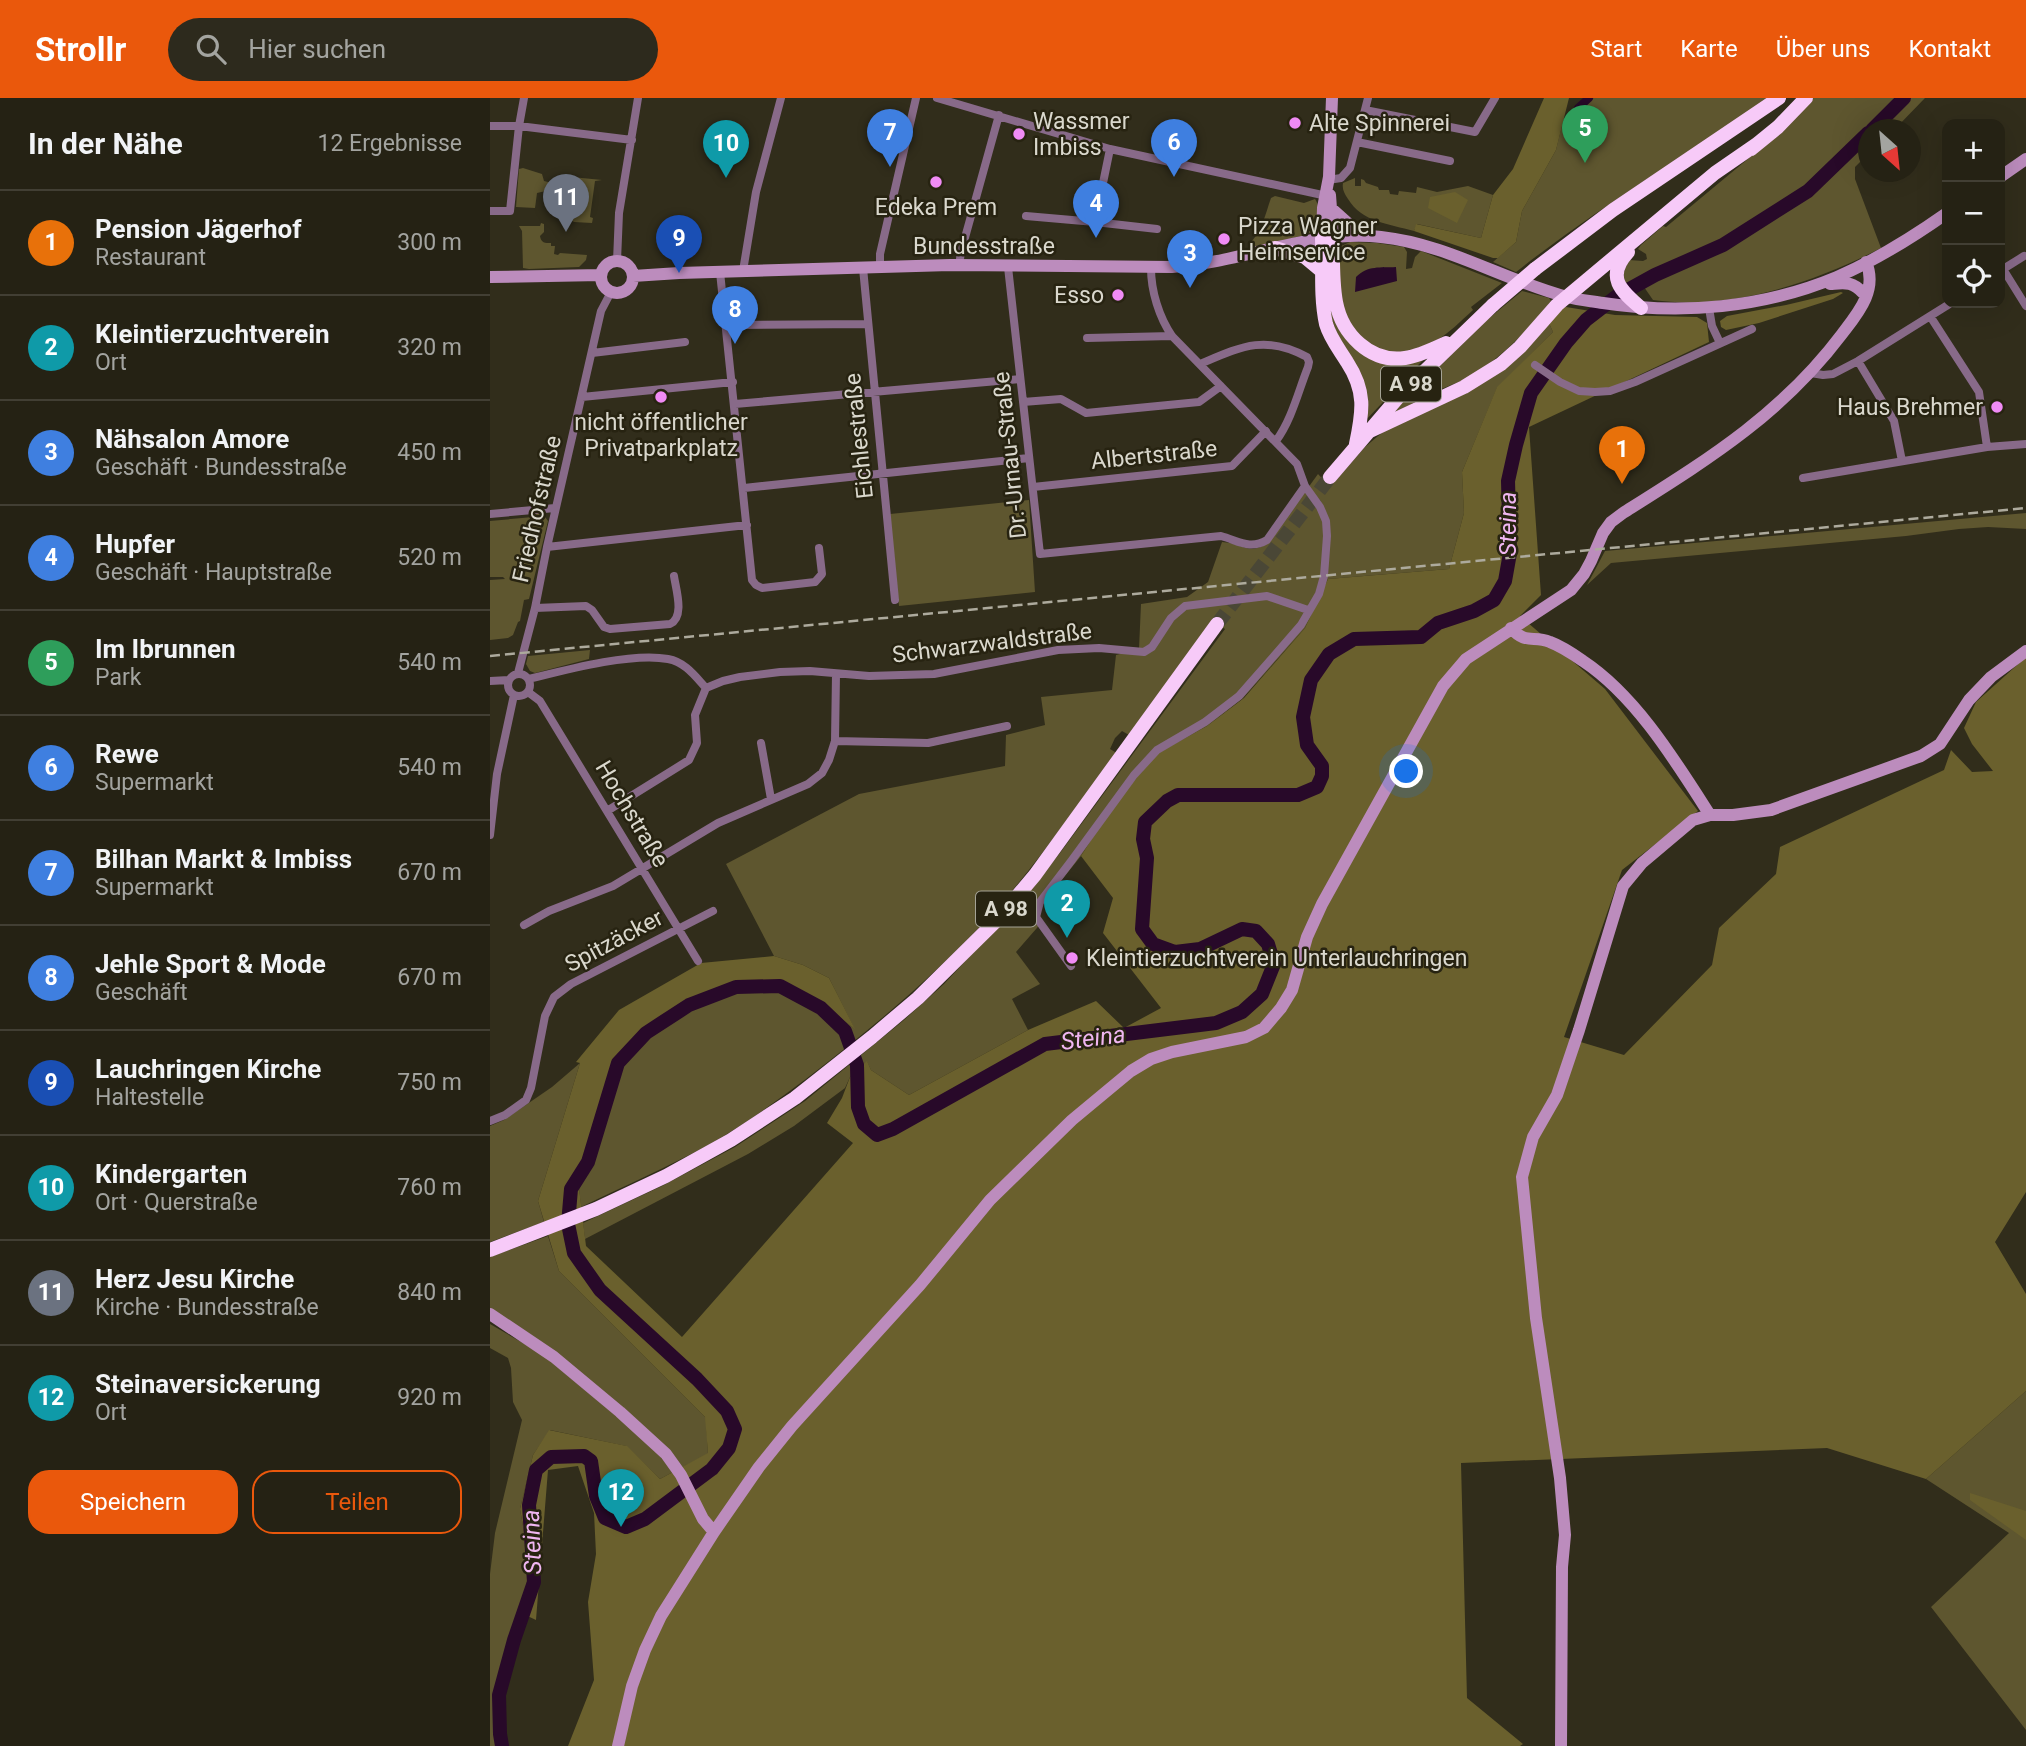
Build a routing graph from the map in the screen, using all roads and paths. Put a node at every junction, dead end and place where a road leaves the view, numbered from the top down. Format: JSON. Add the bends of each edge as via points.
{"nodes":[{"id":1,"x":524,"y":98,"type":"edge"},
{"id":2,"x":638,"y":98,"type":"edge"},
{"id":3,"x":780,"y":98,"type":"edge"},
{"id":4,"x":916,"y":98,"type":"edge"},
{"id":5,"x":937,"y":98,"type":"edge"},
{"id":6,"x":1332,"y":98,"type":"edge"},
{"id":7,"x":1368,"y":98,"type":"edge"},
{"id":8,"x":1495,"y":98,"type":"edge"},
{"id":9,"x":1779,"y":98,"type":"edge"},
{"id":10,"x":1806,"y":98,"type":"edge"},
{"id":11,"x":970,"y":103,"type":"edge"},
{"id":12,"x":1365,"y":110,"type":"junction"},
{"id":13,"x":999,"y":115,"type":"junction"},
{"id":14,"x":490,"y":126,"type":"edge"},
{"id":15,"x":519,"y":126,"type":"junction"},
{"id":16,"x":632,"y":140,"type":"junction"},
{"id":17,"x":1357,"y":142,"type":"junction"},
{"id":18,"x":1757,"y":144,"type":"junction"},
{"id":19,"x":1110,"y":149,"type":"junction"},
{"id":20,"x":1450,"y":161,"type":"dead end"},
{"id":21,"x":2024,"y":162,"type":"edge"},
{"id":22,"x":2005,"y":174,"type":"edge"},
{"id":23,"x":1328,"y":180,"type":"junction"},
{"id":24,"x":1329,"y":201,"type":"junction"},
{"id":25,"x":490,"y":211,"type":"edge"},
{"id":26,"x":1026,"y":216,"type":"dead end"},
{"id":27,"x":1942,"y":216,"type":"edge"},
{"id":28,"x":1095,"y":222,"type":"junction"},
{"id":29,"x":1157,"y":229,"type":"dead end"},
{"id":30,"x":1362,"y":235,"type":"junction"},
{"id":31,"x":1328,"y":237,"type":"junction"},
{"id":32,"x":1275,"y":248,"type":"junction"},
{"id":33,"x":2024,"y":256,"type":"dead end"},
{"id":34,"x":617,"y":261,"type":"junction"},
{"id":35,"x":1866,"y":262,"type":"junction"},
{"id":36,"x":960,"y":266,"type":"junction"},
{"id":37,"x":1008,"y":267,"type":"junction"},
{"id":38,"x":863,"y":268,"type":"junction"},
{"id":39,"x":880,"y":268,"type":"junction"},
{"id":40,"x":1151,"y":268,"type":"junction"},
{"id":41,"x":2005,"y":268,"type":"edge"},
{"id":42,"x":1853,"y":269,"type":"junction"},
{"id":43,"x":743,"y":271,"type":"junction"},
{"id":44,"x":720,"y":272,"type":"junction"},
{"id":45,"x":1323,"y":272,"type":"junction"},
{"id":46,"x":2005,"y":274,"type":"edge"},
{"id":47,"x":601,"y":275,"type":"junction"},
{"id":48,"x":633,"y":276,"type":"junction"},
{"id":49,"x":490,"y":277,"type":"edge"},
{"id":50,"x":1816,"y":285,"type":"junction"},
{"id":51,"x":611,"y":292,"type":"junction"},
{"id":52,"x":1864,"y":296,"type":"junction"},
{"id":53,"x":1567,"y":297,"type":"junction"},
{"id":54,"x":1635,"y":306,"type":"junction"},
{"id":55,"x":2026,"y":306,"type":"edge"},
{"id":56,"x":1709,"y":308,"type":"junction"},
{"id":57,"x":1943,"y":308,"type":"edge"},
{"id":58,"x":1930,"y":316,"type":"junction"},
{"id":59,"x":867,"y":324,"type":"junction"},
{"id":60,"x":727,"y":326,"type":"junction"},
{"id":61,"x":1752,"y":329,"type":"dead end"},
{"id":62,"x":1172,"y":336,"type":"junction"},
{"id":63,"x":1087,"y":338,"type":"dead end"},
{"id":64,"x":1457,"y":338,"type":"junction"},
{"id":65,"x":685,"y":342,"type":"dead end"},
{"id":66,"x":1720,"y":343,"type":"junction"},
{"id":67,"x":592,"y":353,"type":"junction"},
{"id":68,"x":1857,"y":360,"type":"junction"},
{"id":69,"x":1200,"y":364,"type":"junction"},
{"id":70,"x":1535,"y":365,"type":"dead end"},
{"id":71,"x":1811,"y":373,"type":"junction"},
{"id":72,"x":1020,"y":379,"type":"junction"},
{"id":73,"x":733,"y":382,"type":"junction"},
{"id":74,"x":1221,"y":386,"type":"junction"},
{"id":75,"x":874,"y":392,"type":"junction"},
{"id":76,"x":582,"y":397,"type":"junction"},
{"id":77,"x":1023,"y":402,"type":"junction"},
{"id":78,"x":735,"y":404,"type":"junction"},
{"id":79,"x":1266,"y":431,"type":"junction"},
{"id":80,"x":1368,"y":432,"type":"junction"},
{"id":81,"x":1276,"y":441,"type":"junction"},
{"id":82,"x":2026,"y":443,"type":"edge"},
{"id":83,"x":1356,"y":446,"type":"junction"},
{"id":84,"x":1987,"y":447,"type":"junction"},
{"id":85,"x":1029,"y":458,"type":"junction"},
{"id":86,"x":1902,"y":461,"type":"junction"},
{"id":87,"x":882,"y":474,"type":"junction"},
{"id":88,"x":1330,"y":477,"type":"tunnel mouth"},
{"id":89,"x":1803,"y":478,"type":"dead end"},
{"id":90,"x":1305,"y":486,"type":"junction"},
{"id":91,"x":1032,"y":487,"type":"junction"},
{"id":92,"x":744,"y":488,"type":"junction"},
{"id":93,"x":555,"y":508,"type":"junction"},
{"id":94,"x":490,"y":514,"type":"edge"},
{"id":95,"x":747,"y":525,"type":"junction"},
{"id":96,"x":547,"y":547,"type":"junction"},
{"id":97,"x":819,"y":548,"type":"dead end"},
{"id":98,"x":674,"y":576,"type":"dead end"},
{"id":99,"x":895,"y":600,"type":"dead end"},
{"id":100,"x":535,"y":608,"type":"junction"},
{"id":101,"x":1308,"y":610,"type":"junction"},
{"id":102,"x":1217,"y":624,"type":"tunnel mouth"},
{"id":103,"x":1511,"y":628,"type":"junction"},
{"id":104,"x":2026,"y":651,"type":"edge"},
{"id":105,"x":518,"y":673,"type":"junction"},
{"id":106,"x":836,"y":674,"type":"junction"},
{"id":107,"x":529,"y":679,"type":"junction"},
{"id":108,"x":509,"y":680,"type":"junction"},
{"id":109,"x":490,"y":681,"type":"edge"},
{"id":110,"x":706,"y":688,"type":"junction"},
{"id":111,"x":528,"y":692,"type":"junction"},
{"id":112,"x":514,"y":695,"type":"junction"},
{"id":113,"x":1007,"y":726,"type":"dead end"},
{"id":114,"x":835,"y":741,"type":"junction"},
{"id":115,"x":761,"y":743,"type":"dead end"},
{"id":116,"x":494,"y":773,"type":"edge"},
{"id":117,"x":771,"y":799,"type":"junction"},
{"id":118,"x":607,"y":811,"type":"junction"},
{"id":119,"x":1710,"y":815,"type":"junction"},
{"id":120,"x":490,"y":835,"type":"edge"},
{"id":121,"x":643,"y":869,"type":"junction"},
{"id":122,"x":713,"y":911,"type":"dead end"},
{"id":123,"x":524,"y":925,"type":"dead end"},
{"id":124,"x":679,"y":928,"type":"junction"},
{"id":125,"x":698,"y":961,"type":"dead end"},
{"id":126,"x":1071,"y":966,"type":"dead end"},
{"id":127,"x":490,"y":1121,"type":"edge"},
{"id":128,"x":490,"y":1250,"type":"edge"},
{"id":129,"x":490,"y":1314,"type":"edge"},
{"id":130,"x":715,"y":1532,"type":"junction"},
{"id":131,"x":618,"y":1746,"type":"edge"},
{"id":132,"x":1561,"y":1746,"type":"edge"}],
"edges":[{"from":1,"to":15,"type":"street"},
{"from":2,"to":16,"type":"street"},
{"from":3,"to":43,"type":"street","via":[[756,192]]},
{"from":4,"to":39,"type":"street"},
{"from":5,"to":11,"type":"street"},
{"from":6,"to":23,"type":"main road"},
{"from":7,"to":12,"type":"street"},
{"from":8,"to":12,"type":"street","via":[[1475,132]]},
{"from":9,"to":64,"type":"highway","number":"A 98","bridge":true,"via":[[1555,253]]},
{"from":10,"to":18,"type":"highway"},
{"from":11,"to":13,"type":"street"},
{"from":12,"to":17,"type":"street"},
{"from":13,"to":19,"type":"street"},
{"from":13,"to":36,"type":"street"},
{"from":14,"to":15,"type":"street"},
{"from":15,"to":16,"type":"street"},
{"from":15,"to":25,"type":"street","via":[[510,211]]},
{"from":16,"to":34,"type":"street","via":[[619,214]]},
{"from":17,"to":20,"type":"street"},
{"from":17,"to":23,"type":"street","via":[[1350,168],[1336,180]]},
{"from":18,"to":53,"type":"highway","via":[[1715,173]]},
{"from":18,"to":54,"type":"highway","via":[[1620,263],[1617,277]]},
{"from":19,"to":24,"type":"street"},
{"from":19,"to":28,"type":"street"},
{"from":21,"to":22,"type":"main road"},
{"from":23,"to":24,"type":"main road"},
{"from":24,"to":30,"type":"main road"},
{"from":24,"to":31,"type":"main road","via":[[1322,219]]},
{"from":26,"to":28,"type":"street"},
{"from":27,"to":35,"type":"main road"},
{"from":28,"to":29,"type":"street"},
{"from":30,"to":31,"type":"main road","name":"Bundesstraße"},
{"from":30,"to":53,"type":"main road","name":"Bundesstraße","via":[[1425,245]]},
{"from":31,"to":32,"type":"main road","name":"Bundesstraße"},
{"from":31,"to":45,"type":"highway"},
{"from":31,"to":64,"type":"highway","via":[[1336,301],[1345,326],[1363,347],[1402,359]]},
{"from":32,"to":40,"type":"main road","name":"Bundesstraße","via":[[1208,264]]},
{"from":32,"to":45,"type":"highway","via":[[1305,257]]},
{"from":33,"to":41,"type":"street"},
{"from":34,"to":47,"type":"main road","via":[[607,265]]},
{"from":34,"to":48,"type":"main road","via":[[626,264]]},
{"from":35,"to":42,"type":"main road"},
{"from":35,"to":52,"type":"main road","via":[[1871,283]]},
{"from":36,"to":37,"type":"main road","name":"Bundesstraße"},
{"from":36,"to":39,"type":"main road","name":"Bundesstraße"},
{"from":37,"to":40,"type":"main road","name":"Bundesstraße"},
{"from":37,"to":72,"type":"street","name":"Dr.-Urnau-Straße"},
{"from":38,"to":39,"type":"main road","name":"Bundesstraße"},
{"from":38,"to":43,"type":"main road","name":"Bundesstraße"},
{"from":38,"to":59,"type":"street","name":"Eichlestraße"},
{"from":40,"to":62,"type":"street","via":[[1160,313]]},
{"from":42,"to":50,"type":"main road"},
{"from":42,"to":52,"type":"main road"},
{"from":43,"to":44,"type":"main road","name":"Bundesstraße"},
{"from":44,"to":48,"type":"main road","name":"Bundesstraße"},
{"from":44,"to":60,"type":"street"},
{"from":45,"to":83,"type":"highway","via":[[1326,323],[1362,396]]},
{"from":46,"to":55,"type":"street"},
{"from":47,"to":49,"type":"main road"},
{"from":47,"to":51,"type":"main road"},
{"from":48,"to":51,"type":"main road","via":[[626,290]]},
{"from":50,"to":52,"type":"main road","via":[[1849,282]]},
{"from":50,"to":56,"type":"main road","name":"Bundesstraße"},
{"from":51,"to":67,"type":"street","name":"Friedhofstraße","via":[[601,312]]},
{"from":52,"to":71,"type":"main road","via":[[1851,322]]},
{"from":53,"to":54,"type":"main road","name":"Bundesstraße"},
{"from":53,"to":80,"type":"highway","via":[[1485,376]]},
{"from":54,"to":56,"type":"main road","name":"Bundesstraße"},
{"from":56,"to":66,"type":"street"},
{"from":57,"to":58,"type":"street"},
{"from":58,"to":68,"type":"street"},
{"from":58,"to":84,"type":"street","via":[[1979,392]]},
{"from":59,"to":60,"type":"street"},
{"from":59,"to":75,"type":"street","name":"Eichlestraße"},
{"from":60,"to":73,"type":"street"},
{"from":61,"to":66,"type":"street"},
{"from":62,"to":63,"type":"street"},
{"from":62,"to":69,"type":"street"},
{"from":64,"to":80,"type":"highway","number":"A 98"},
{"from":65,"to":67,"type":"street"},
{"from":66,"to":70,"type":"street","via":[[1610,391],[1595,393],[1579,391]]},
{"from":67,"to":76,"type":"street","name":"Friedhofstraße"},
{"from":68,"to":71,"type":"street","via":[[1833,374]]},
{"from":68,"to":86,"type":"street","via":[[1894,421]]},
{"from":69,"to":74,"type":"street"},
{"from":69,"to":81,"type":"street","via":[[1251,344],[1282,347],[1307,357],[1296,400]]},
{"from":71,"to":103,"type":"main road","via":[[1710,458],[1611,522],[1571,590]]},
{"from":72,"to":75,"type":"street"},
{"from":72,"to":77,"type":"street","name":"Dr.-Urnau-Straße"},
{"from":73,"to":76,"type":"street"},
{"from":73,"to":78,"type":"street"},
{"from":74,"to":77,"type":"street","via":[[1199,402],[1086,413],[1061,399]]},
{"from":74,"to":79,"type":"street"},
{"from":75,"to":78,"type":"street"},
{"from":75,"to":87,"type":"street","name":"Eichlestraße"},
{"from":76,"to":93,"type":"street","name":"Friedhofstraße"},
{"from":77,"to":85,"type":"street","name":"Dr.-Urnau-Straße"},
{"from":78,"to":92,"type":"street"},
{"from":79,"to":81,"type":"street"},
{"from":79,"to":91,"type":"street","name":"Albertstraße","via":[[1232,466]]},
{"from":80,"to":83,"type":"highway","number":"A 98"},
{"from":81,"to":90,"type":"street","via":[[1297,464]]},
{"from":82,"to":84,"type":"street"},
{"from":83,"to":88,"type":"highway","number":"A 98"},
{"from":84,"to":86,"type":"street"},
{"from":85,"to":87,"type":"street"},
{"from":85,"to":91,"type":"street","name":"Dr.-Urnau-Straße"},
{"from":86,"to":89,"type":"street"},
{"from":87,"to":92,"type":"street"},
{"from":87,"to":99,"type":"street","name":"Eichlestraße"},
{"from":90,"to":91,"type":"street","name":"Dr.-Urnau-Straße","via":[[1259,545],[1222,536],[1040,554]]},
{"from":90,"to":101,"type":"street","via":[[1320,507],[1327,536],[1324,576]]},
{"from":92,"to":95,"type":"street"},
{"from":93,"to":94,"type":"street"},
{"from":93,"to":96,"type":"street","name":"Friedhofstraße"},
{"from":95,"to":96,"type":"street"},
{"from":95,"to":97,"type":"street","via":[[752,580],[762,588],[815,582],[822,574]]},
{"from":96,"to":100,"type":"street","name":"Friedhofstraße"},
{"from":98,"to":100,"type":"street","via":[[679,615],[670,624],[610,629],[586,606]]},
{"from":100,"to":105,"type":"street","name":"Friedhofstraße"},
{"from":101,"to":106,"type":"street","name":"Schwarzwaldstraße","via":[[1267,596],[1185,606],[1144,652],[1058,650],[934,674]]},
{"from":101,"to":126,"type":"street","via":[[1301,625],[1239,696],[1149,758],[1040,902],[1036,917]]},
{"from":102,"to":128,"type":"highway","number":"A 98","via":[[1035,875],[918,998],[795,1098],[731,1140],[596,1209]]},
{"from":103,"to":119,"type":"main road","via":[[1522,638],[1549,641],[1584,662],[1620,693],[1670,753]]},
{"from":103,"to":130,"type":"main road","via":[[1466,659],[1443,686],[1321,904],[1292,990],[1281,1009],[1264,1028],[1246,1037],[1151,1059],[1072,1120],[990,1200],[792,1426]]},
{"from":104,"to":119,"type":"main road","via":[[1991,677],[1969,700],[1940,744],[1921,756],[1771,810]]},
{"from":105,"to":107,"type":"street"},
{"from":105,"to":108,"type":"street"},
{"from":106,"to":110,"type":"street","name":"Schwarzwaldstraße","via":[[780,672],[740,677]]},
{"from":106,"to":114,"type":"street"},
{"from":107,"to":110,"type":"street","via":[[635,659],[669,659],[688,668]]},
{"from":107,"to":111,"type":"street"},
{"from":108,"to":109,"type":"street"},
{"from":108,"to":112,"type":"street"},
{"from":110,"to":118,"type":"street","via":[[695,715],[697,743],[688,760]]},
{"from":111,"to":112,"type":"street"},
{"from":111,"to":118,"type":"street","name":"Hochstraße","via":[[540,701]]},
{"from":112,"to":116,"type":"street"},
{"from":113,"to":114,"type":"street","via":[[928,743]]},
{"from":114,"to":117,"type":"street","via":[[822,773]]},
{"from":115,"to":117,"type":"street"},
{"from":116,"to":120,"type":"street"},
{"from":117,"to":121,"type":"street","via":[[718,823]]},
{"from":118,"to":121,"type":"street","name":"Hochstraße"},
{"from":119,"to":132,"type":"main road","via":[[1693,820],[1642,863],[1623,886],[1557,1095],[1533,1138],[1522,1177],[1565,1535]]},
{"from":121,"to":123,"type":"street"},
{"from":121,"to":124,"type":"street","name":"Hochstraße"},
{"from":122,"to":124,"type":"street","name":"Spitzäcker"},
{"from":124,"to":125,"type":"street","name":"Hochstraße"},
{"from":124,"to":127,"type":"street","name":"Spitzäcker","via":[[554,997],[545,1016],[526,1100]]},
{"from":129,"to":130,"type":"main road","via":[[554,1357],[666,1454]]},
{"from":130,"to":131,"type":"main road","via":[[661,1616],[645,1650]]}]}
